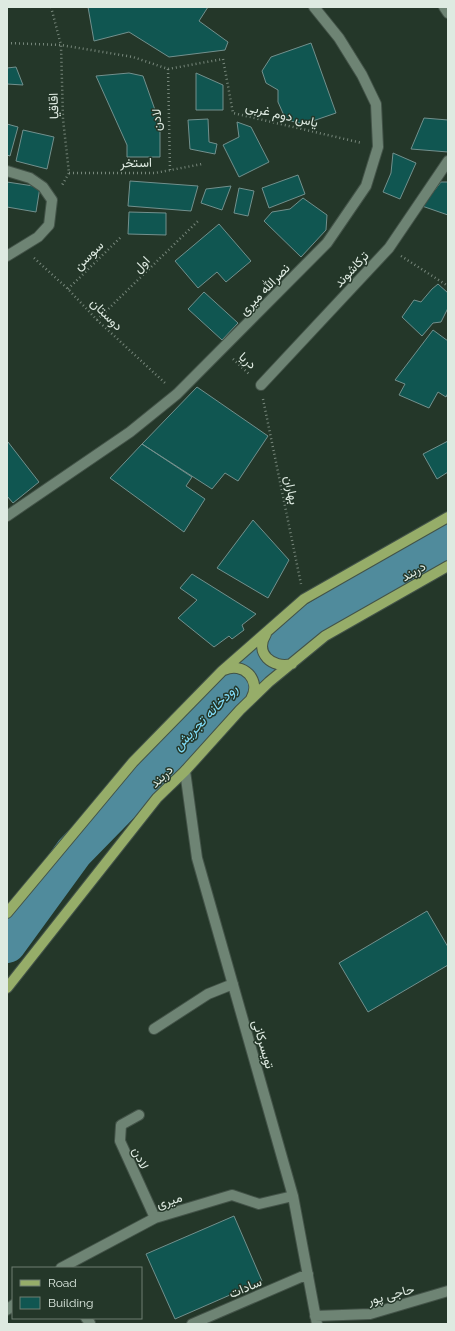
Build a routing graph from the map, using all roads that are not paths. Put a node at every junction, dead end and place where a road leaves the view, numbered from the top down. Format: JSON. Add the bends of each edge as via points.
{"nodes":[{"id":1,"x":314,"y":7,"type":"edge"},
{"id":2,"x":444,"y":7,"type":"edge"},
{"id":3,"x":448,"y":13,"type":"edge"},
{"id":4,"x":448,"y":161,"type":"edge"},
{"id":5,"x":7,"y":171,"type":"edge"},
{"id":6,"x":7,"y":256,"type":"edge"},
{"id":7,"x":261,"y":385,"type":"road end"},
{"id":8,"x":7,"y":516,"type":"edge"},
{"id":9,"x":448,"y":517,"type":"edge"},
{"id":10,"x":448,"y":566,"type":"edge"},
{"id":11,"x":267,"y":632,"type":"junction"},
{"id":12,"x":292,"y":664,"type":"junction"},
{"id":13,"x":222,"y":671,"type":"junction"},
{"id":14,"x":249,"y":702,"type":"junction"},
{"id":15,"x":185,"y":771,"type":"junction"},
{"id":16,"x":7,"y":913,"type":"edge"},
{"id":17,"x":233,"y":984,"type":"junction"},
{"id":18,"x":7,"y":988,"type":"edge"},
{"id":19,"x":154,"y":1029,"type":"dead end"},
{"id":20,"x":139,"y":1115,"type":"dead end"},
{"id":21,"x":294,"y":1196,"type":"junction"},
{"id":22,"x":155,"y":1218,"type":"junction"},
{"id":23,"x":63,"y":1267,"type":"edge"},
{"id":24,"x":308,"y":1274,"type":"junction"},
{"id":25,"x":448,"y":1291,"type":"edge"},
{"id":26,"x":316,"y":1320,"type":"edge"},
{"id":27,"x":192,"y":1324,"type":"edge"}],
"edges":[{"from":1,"to":8,"type":"street","name":"نصرالله میری","via":[[340,38],[376,104],[378,147],[366,186],[327,243],[177,394],[130,432]]},
{"from":2,"to":3,"type":"street"},
{"from":4,"to":7,"type":"street","name":"ترکاشوند","via":[[389,248]]},
{"from":5,"to":6,"type":"street","via":[[30,178],[43,187],[52,200],[49,224],[38,237]]},
{"from":9,"to":11,"type":"main road","via":[[304,599]]},
{"from":10,"to":12,"type":"main road","name":"دربند","via":[[325,636]]},
{"from":11,"to":12,"type":"main road","via":[[262,644],[266,657],[278,665]]},
{"from":11,"to":13,"type":"main road"},
{"from":12,"to":14,"type":"main road","name":"دربند"},
{"from":13,"to":14,"type":"main road","via":[[235,667],[248,673],[252,678],[254,690]]},
{"from":13,"to":16,"type":"main road","via":[[133,762]]},
{"from":14,"to":15,"type":"main road","name":"دربند"},
{"from":15,"to":17,"type":"street","name":"تویسرکانی","via":[[197,858]]},
{"from":15,"to":18,"type":"main road","name":"دربند","via":[[157,798]]},
{"from":17,"to":19,"type":"street","via":[[208,994]]},
{"from":17,"to":21,"type":"street","name":"تویسرکانی"},
{"from":20,"to":22,"type":"street","name":"لادن","via":[[121,1125],[120,1141]]},
{"from":21,"to":22,"type":"street","name":"میری","via":[[259,1204],[232,1195]]},
{"from":21,"to":24,"type":"street","name":"تویسرکانی"},
{"from":22,"to":23,"type":"street","name":"میری"},
{"from":24,"to":26,"type":"street","name":"تویسرکانی"},
{"from":24,"to":27,"type":"street","name":"سادات"},
{"from":25,"to":26,"type":"street","name":"حاجی پور","via":[[370,1314]]}]}
